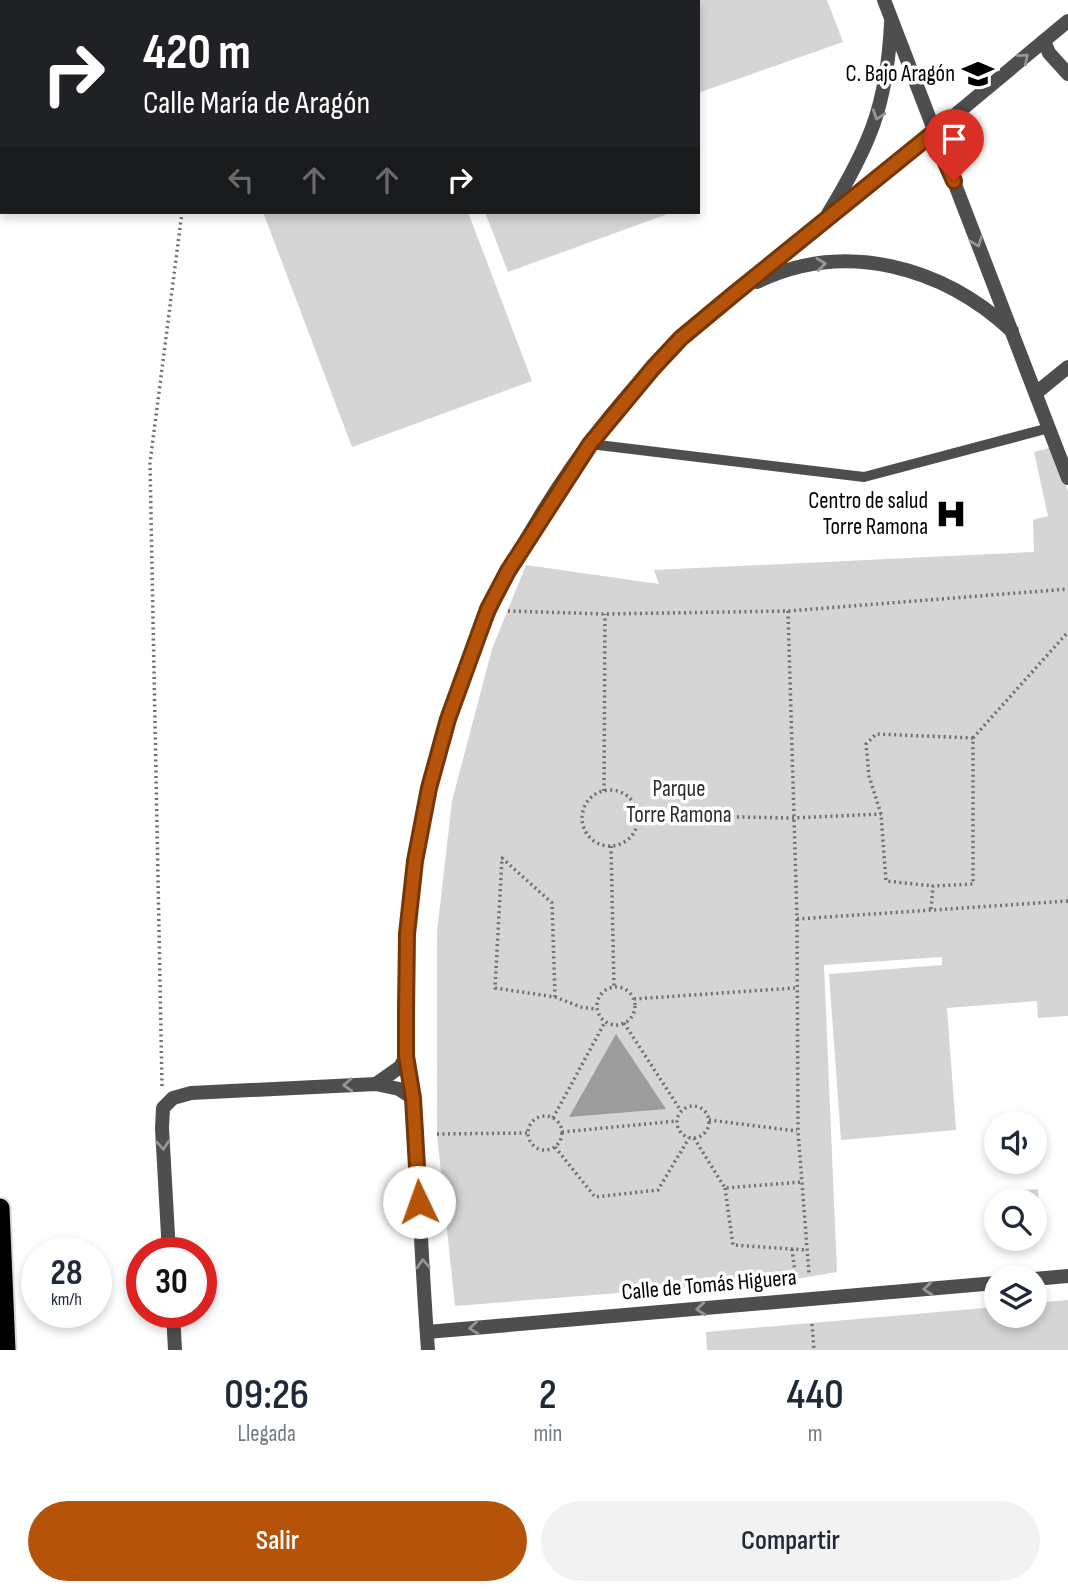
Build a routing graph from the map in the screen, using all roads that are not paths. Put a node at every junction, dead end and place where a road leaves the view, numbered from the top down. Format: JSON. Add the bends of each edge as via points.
{"nodes":[{"id":1,"x":884,"y":0,"type":"edge"},
{"id":2,"x":1068,"y":21,"type":"edge"},
{"id":3,"x":891,"y":23,"type":"junction"},
{"id":4,"x":1044,"y":41,"type":"junction"},
{"id":5,"x":1068,"y":74,"type":"edge"},
{"id":6,"x":933,"y":133,"type":"junction"},
{"id":7,"x":822,"y":224,"type":"junction"},
{"id":8,"x":734,"y":294,"type":"junction"},
{"id":9,"x":1012,"y":331,"type":"junction"},
{"id":10,"x":1068,"y":367,"type":"edge"},
{"id":11,"x":1036,"y":393,"type":"junction"},
{"id":12,"x":1049,"y":428,"type":"junction"},
{"id":13,"x":590,"y":444,"type":"junction"},
{"id":14,"x":1068,"y":478,"type":"edge"},
{"id":15,"x":406,"y":1056,"type":"junction"},
{"id":16,"x":376,"y":1084,"type":"junction"},
{"id":17,"x":413,"y":1098,"type":"junction"},
{"id":18,"x":0,"y":1209,"type":"edge"},
{"id":19,"x":168,"y":1237,"type":"edge"},
{"id":20,"x":1068,"y":1276,"type":"edge"},
{"id":21,"x":1047,"y":1278,"type":"edge"},
{"id":22,"x":984,"y":1284,"type":"edge"},
{"id":23,"x":174,"y":1328,"type":"edge"},
{"id":24,"x":427,"y":1332,"type":"junction"},
{"id":25,"x":6,"y":1350,"type":"edge"},
{"id":26,"x":176,"y":1350,"type":"edge"},
{"id":27,"x":428,"y":1350,"type":"edge"}],
"edges":[{"from":1,"to":3,"type":"street"},
{"from":2,"to":4,"type":"street"},
{"from":3,"to":6,"type":"street"},
{"from":3,"to":7,"type":"street","one_way":true,"via":[[889,65],[877,120],[867,148]]},
{"from":4,"to":5,"type":"street"},
{"from":6,"to":4,"type":"street","one_way":true},
{"from":6,"to":7,"type":"street"},
{"from":6,"to":9,"type":"street","one_way":true},
{"from":7,"to":8,"type":"street"},
{"from":8,"to":9,"type":"street","one_way":true,"via":[[788,270],[817,264],[878,263],[908,269],[964,293]]},
{"from":8,"to":13,"type":"street","via":[[681,338]]},
{"from":9,"to":11,"type":"street"},
{"from":10,"to":11,"type":"street"},
{"from":11,"to":12,"type":"street"},
{"from":12,"to":13,"type":"lane","via":[[864,477]]},
{"from":12,"to":14,"type":"street"},
{"from":13,"to":15,"type":"street","via":[[488,609],[448,719],[415,861],[407,934]]},
{"from":15,"to":16,"type":"street","via":[[400,1067]]},
{"from":15,"to":17,"type":"street"},
{"from":16,"to":17,"type":"street"},
{"from":16,"to":19,"type":"street","one_way":true,"via":[[191,1093],[173,1098],[163,1108]]},
{"from":24,"to":17,"type":"street","one_way":true},
{"from":18,"to":25,"type":"highway"},
{"from":20,"to":21,"type":"street"},
{"from":22,"to":24,"type":"street","name":"Calle de Tomás Higuera","one_way":true},
{"from":23,"to":26,"type":"street"},
{"from":24,"to":27,"type":"street"}]}
